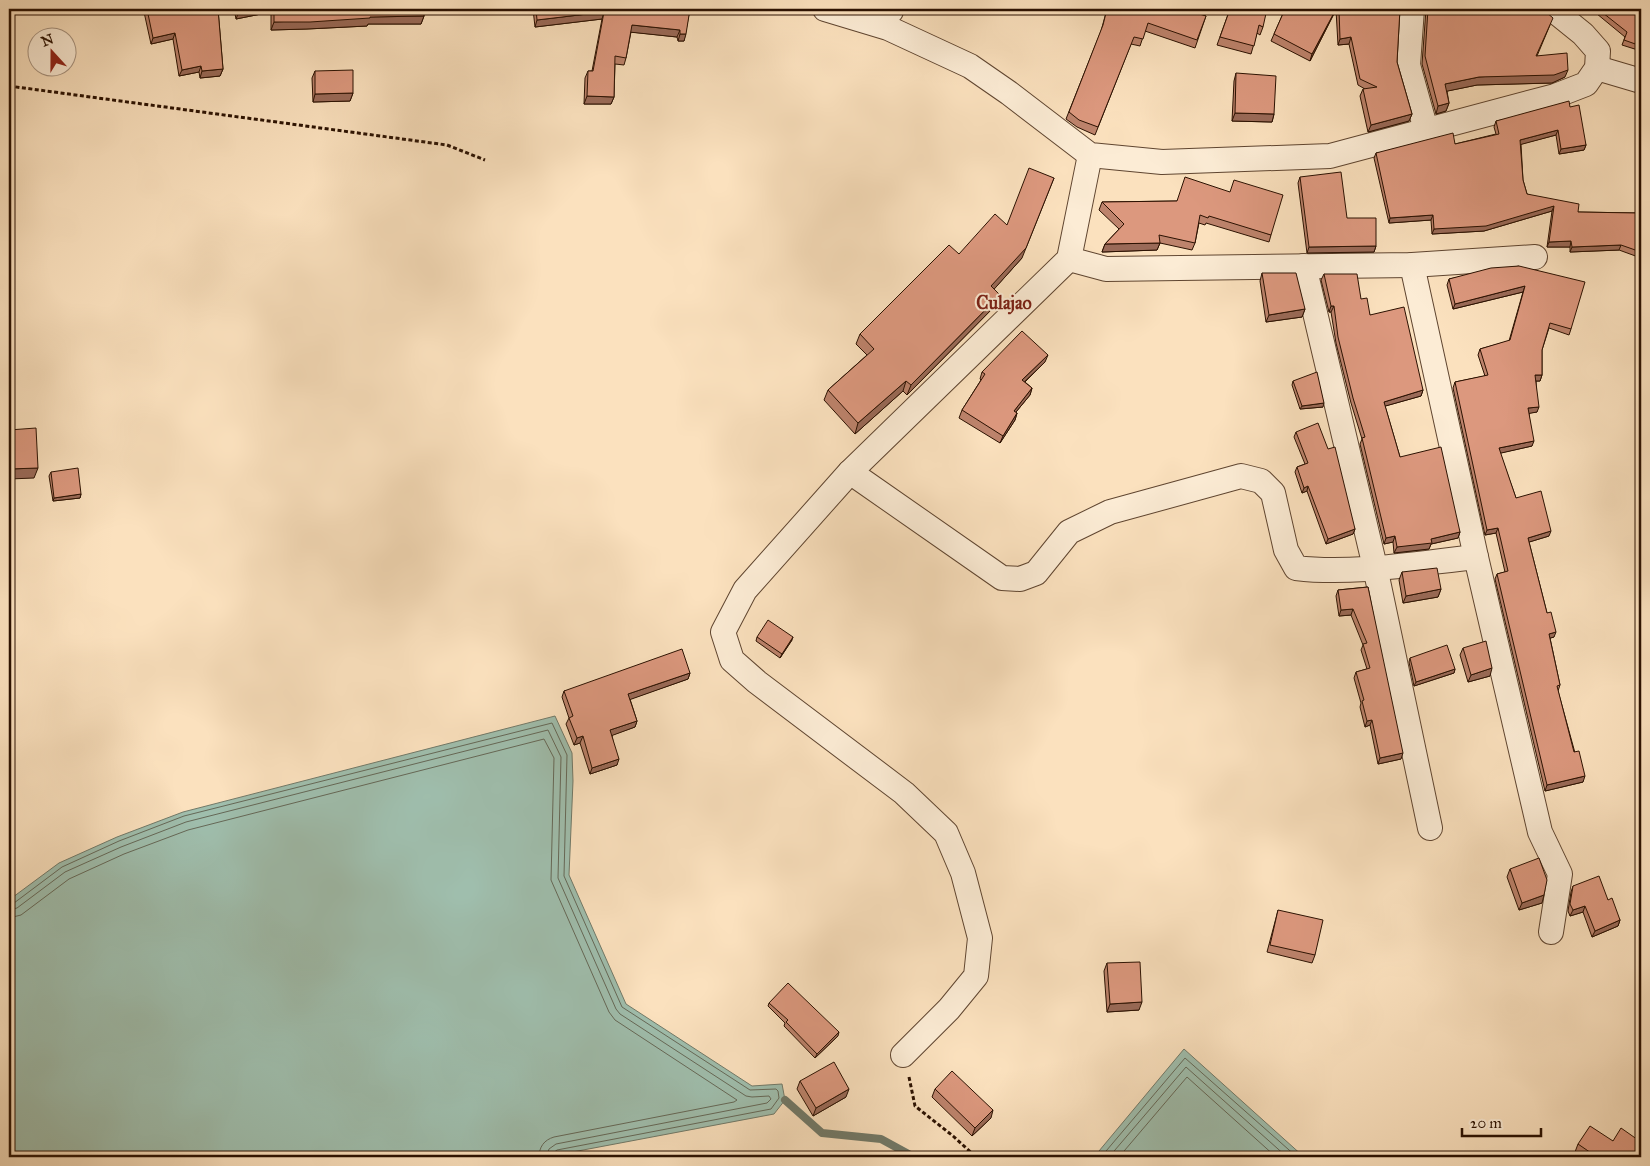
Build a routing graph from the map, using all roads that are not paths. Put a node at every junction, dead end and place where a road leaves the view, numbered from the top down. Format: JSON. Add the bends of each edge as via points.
{"nodes":[{"id":1,"x":825,"y":9,"type":"edge"},
{"id":2,"x":1412,"y":9,"type":"edge"},
{"id":3,"x":1552,"y":9,"type":"edge"},
{"id":4,"x":888,"y":14,"type":"edge"},
{"id":5,"x":1597,"y":68,"type":"junction"},
{"id":6,"x":1641,"y":81,"type":"edge"},
{"id":7,"x":1426,"y":130,"type":"junction"},
{"id":8,"x":1090,"y":155,"type":"junction"},
{"id":9,"x":1535,"y":257,"type":"dead end"},
{"id":10,"x":1069,"y":259,"type":"junction"},
{"id":11,"x":1412,"y":265,"type":"junction"},
{"id":12,"x":1304,"y":266,"type":"junction"},
{"id":13,"x":850,"y":472,"type":"junction"},
{"id":14,"x":1476,"y":557,"type":"junction"},
{"id":15,"x":1375,"y":567,"type":"junction"},
{"id":16,"x":1430,"y":828,"type":"dead end"},
{"id":17,"x":1551,"y":932,"type":"dead end"},
{"id":18,"x":903,"y":1055,"type":"road end"}],
"edges":[{"from":1,"to":4,"type":"street"},
{"from":2,"to":7,"type":"street","via":[[1408,65]]},
{"from":3,"to":5,"type":"street","via":[[1583,34],[1598,52]]},
{"from":4,"to":8,"type":"street","via":[[1009,93]]},
{"from":5,"to":6,"type":"street"},
{"from":5,"to":7,"type":"street","via":[[1586,84],[1555,96]]},
{"from":7,"to":8,"type":"street","via":[[1330,156],[1162,162]]},
{"from":8,"to":10,"type":"street"},
{"from":9,"to":11,"type":"street"},
{"from":10,"to":12,"type":"street","via":[[1106,269]]},
{"from":10,"to":13,"type":"street"},
{"from":11,"to":12,"type":"street"},
{"from":11,"to":14,"type":"street"},
{"from":12,"to":15,"type":"street"},
{"from":13,"to":15,"type":"street","via":[[1002,578],[1020,578],[1036,573],[1069,532],[1110,512],[1241,476],[1261,481],[1273,493],[1286,550],[1296,568],[1318,571]]},
{"from":13,"to":18,"type":"street","via":[[745,590],[723,632],[732,660],[904,793],[946,833],[950,841],[963,873],[980,938],[976,976],[949,1009]]},
{"from":14,"to":15,"type":"street"},
{"from":14,"to":17,"type":"street","via":[[1540,832],[1560,874]]},
{"from":15,"to":16,"type":"street"}]}
